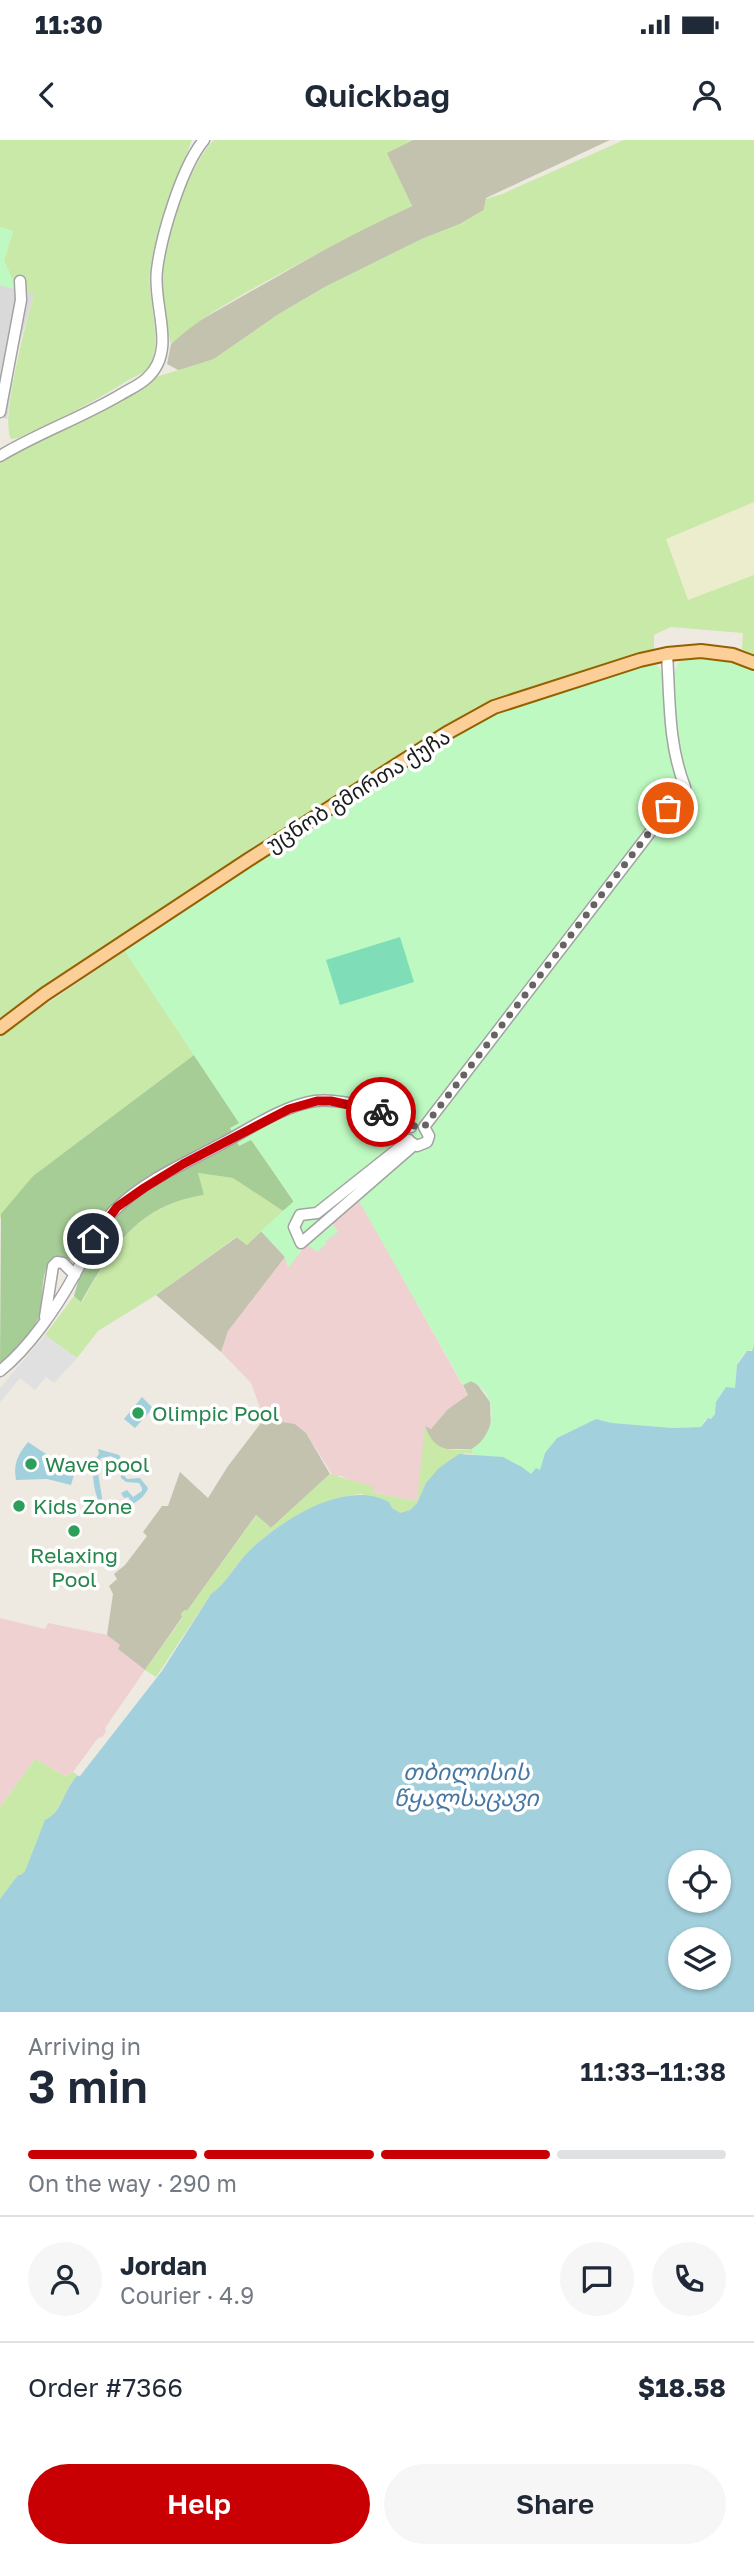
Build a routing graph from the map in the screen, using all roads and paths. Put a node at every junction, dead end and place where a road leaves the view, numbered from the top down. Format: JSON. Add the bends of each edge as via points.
{"nodes":[{"id":1,"x":204,"y":140,"type":"edge"},
{"id":2,"x":20,"y":281,"type":"dead end"},
{"id":3,"x":0,"y":412,"type":"edge"},
{"id":4,"x":0,"y":456,"type":"edge"},
{"id":5,"x":667,"y":654,"type":"junction"},
{"id":6,"x":754,"y":663,"type":"edge"},
{"id":7,"x":0,"y":1028,"type":"edge"},
{"id":8,"x":411,"y":1127,"type":"junction"},
{"id":9,"x":424,"y":1127,"type":"junction"},
{"id":10,"x":411,"y":1143,"type":"junction"},
{"id":11,"x":75,"y":1275,"type":"junction"},
{"id":12,"x":45,"y":1320,"type":"junction"},
{"id":13,"x":0,"y":1371,"type":"edge"}],
"edges":[{"from":1,"to":4,"type":"street","via":[[190,160],[156,272],[163,341],[159,363],[147,379],[92,412]]},
{"from":2,"to":3,"type":"street","via":[[21,300]]},
{"from":5,"to":6,"type":"main road","name":"უცნობ გმირთა ქუჩა","via":[[701,651]]},
{"from":5,"to":7,"type":"main road","name":"უცნობ გმირთა ქუჩა","via":[[494,707],[447,733],[113,949]]},
{"from":5,"to":9,"type":"street","via":[[671,734],[685,787]]},
{"from":8,"to":9,"type":"street"},
{"from":8,"to":10,"type":"street"},
{"from":8,"to":11,"type":"street","via":[[401,1118],[331,1101],[289,1109],[183,1164],[117,1207],[99,1229]]},
{"from":9,"to":10,"type":"street","via":[[427,1142],[421,1146]]},
{"from":10,"to":10,"type":"street","via":[[317,1213],[300,1215],[294,1227],[301,1243]]},
{"from":11,"to":12,"type":"street"},
{"from":11,"to":12,"type":"street","via":[[63,1263],[53,1266]]},
{"from":12,"to":13,"type":"street"}]}
